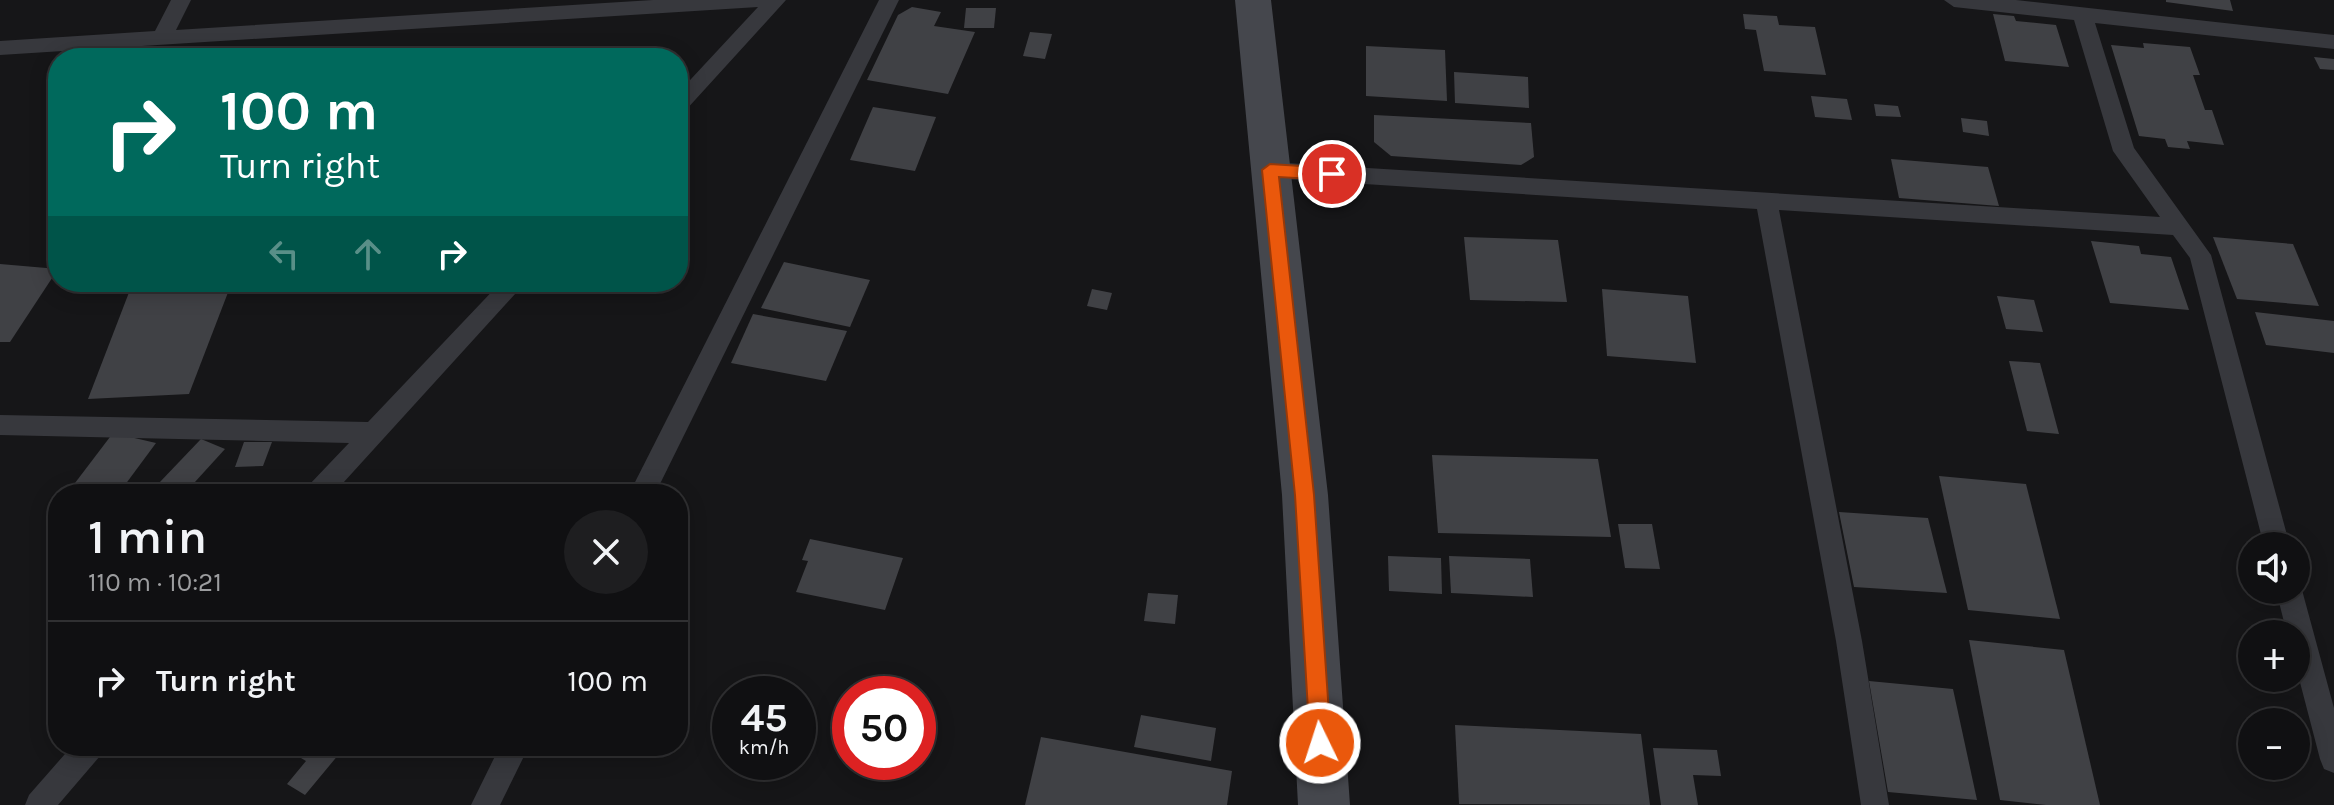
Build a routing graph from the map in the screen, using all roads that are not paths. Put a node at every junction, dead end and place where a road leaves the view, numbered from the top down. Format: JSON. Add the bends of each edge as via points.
{"nodes":[{"id":1,"x":181,"y":0,"type":"edge"},
{"id":2,"x":763,"y":0,"type":"edge"},
{"id":3,"x":776,"y":0,"type":"edge"},
{"id":4,"x":889,"y":0,"type":"edge"},
{"id":5,"x":1253,"y":0,"type":"edge"},
{"id":6,"x":1954,"y":0,"type":"edge"},
{"id":7,"x":2083,"y":16,"type":"junction"},
{"id":8,"x":162,"y":37,"type":"junction"},
{"id":9,"x":2334,"y":42,"type":"edge"},
{"id":10,"x":0,"y":48,"type":"edge"},
{"id":11,"x":688,"y":95,"type":"edge"},
{"id":12,"x":1270,"y":170,"type":"junction"},
{"id":13,"x":1766,"y":201,"type":"junction"},
{"id":14,"x":2179,"y":227,"type":"junction"},
{"id":15,"x":506,"y":292,"type":"edge"},
{"id":16,"x":0,"y":425,"type":"edge"},
{"id":17,"x":376,"y":433,"type":"junction"},
{"id":18,"x":327,"y":484,"type":"edge"},
{"id":19,"x":647,"y":484,"type":"edge"},
{"id":20,"x":2273,"y":532,"type":"edge"},
{"id":21,"x":2293,"y":604,"type":"edge"},
{"id":22,"x":81,"y":756,"type":"edge"},
{"id":23,"x":510,"y":756,"type":"edge"},
{"id":24,"x":2334,"y":759,"type":"edge"},
{"id":25,"x":39,"y":805,"type":"edge"},
{"id":26,"x":485,"y":805,"type":"edge"},
{"id":27,"x":1324,"y":805,"type":"edge"},
{"id":28,"x":1875,"y":805,"type":"edge"}],
"edges":[{"from":1,"to":8,"type":"lane"},
{"from":2,"to":8,"type":"lane"},
{"from":3,"to":11,"type":"lane"},
{"from":4,"to":19,"type":"lane"},
{"from":5,"to":12,"type":"main road"},
{"from":6,"to":7,"type":"lane"},
{"from":7,"to":9,"type":"lane"},
{"from":7,"to":14,"type":"lane","via":[[2124,151]]},
{"from":8,"to":10,"type":"lane"},
{"from":12,"to":13,"type":"lane"},
{"from":12,"to":27,"type":"main road","via":[[1305,495]]},
{"from":13,"to":14,"type":"lane"},
{"from":13,"to":28,"type":"lane"},
{"from":14,"to":20,"type":"lane","via":[[2200,255]]},
{"from":15,"to":17,"type":"lane"},
{"from":16,"to":17,"type":"lane"},
{"from":17,"to":18,"type":"lane"},
{"from":21,"to":24,"type":"lane"},
{"from":22,"to":25,"type":"lane"},
{"from":23,"to":26,"type":"lane"}]}
